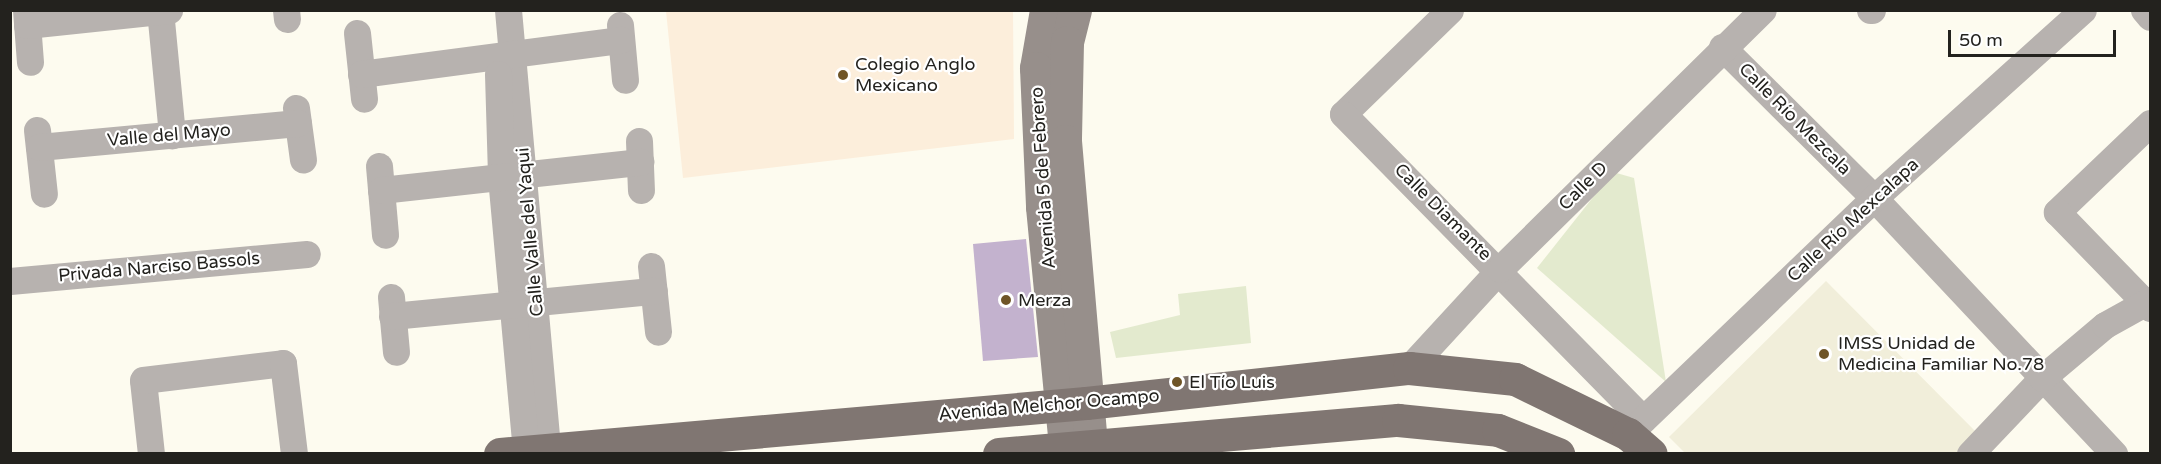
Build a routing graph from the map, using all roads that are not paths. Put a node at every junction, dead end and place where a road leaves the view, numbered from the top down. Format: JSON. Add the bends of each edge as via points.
{"nodes":[{"id":1,"x":493,"y":10,"type":"edge"},
{"id":2,"x":508,"y":10,"type":"edge"},
{"id":3,"x":1046,"y":10,"type":"edge"},
{"id":4,"x":1075,"y":10,"type":"edge"},
{"id":5,"x":1450,"y":10,"type":"edge"},
{"id":6,"x":1763,"y":10,"type":"edge"},
{"id":7,"x":2083,"y":10,"type":"edge"},
{"id":8,"x":2144,"y":10,"type":"edge"},
{"id":9,"x":163,"y":11,"type":"edge"},
{"id":10,"x":2151,"y":17,"type":"edge"},
{"id":11,"x":26,"y":18,"type":"edge"},
{"id":12,"x":357,"y":33,"type":"dead end"},
{"id":13,"x":1722,"y":47,"type":"junction"},
{"id":14,"x":505,"y":55,"type":"junction"},
{"id":15,"x":30,"y":62,"type":"dead end"},
{"id":16,"x":625,"y":80,"type":"dead end"},
{"id":17,"x":2151,"y":123,"type":"edge"},
{"id":18,"x":172,"y":135,"type":"junction"},
{"id":19,"x":303,"y":160,"type":"dead end"},
{"id":20,"x":513,"y":176,"type":"junction"},
{"id":21,"x":641,"y":190,"type":"dead end"},
{"id":22,"x":44,"y":195,"type":"dead end"},
{"id":23,"x":1874,"y":198,"type":"junction"},
{"id":24,"x":385,"y":235,"type":"dead end"},
{"id":25,"x":307,"y":254,"type":"dead end"},
{"id":26,"x":1500,"y":269,"type":"junction"},
{"id":27,"x":10,"y":281,"type":"edge"},
{"id":28,"x":525,"y":303,"type":"junction"},
{"id":29,"x":2149,"y":304,"type":"edge"},
{"id":30,"x":658,"y":332,"type":"dead end"},
{"id":31,"x":396,"y":352,"type":"dead end"},
{"id":32,"x":1410,"y":368,"type":"junction"},
{"id":33,"x":2042,"y":378,"type":"junction"},
{"id":34,"x":1074,"y":404,"type":"junction"},
{"id":35,"x":1641,"y":436,"type":"edge"},
{"id":36,"x":1079,"y":450,"type":"edge"},
{"id":37,"x":529,"y":452,"type":"edge"},
{"id":38,"x":151,"y":453,"type":"edge"},
{"id":39,"x":294,"y":453,"type":"edge"},
{"id":40,"x":999,"y":453,"type":"edge"},
{"id":41,"x":1558,"y":453,"type":"edge"},
{"id":42,"x":1970,"y":453,"type":"edge"},
{"id":43,"x":2114,"y":453,"type":"edge"}],
"edges":[{"from":1,"to":14,"type":"street","name":"Calle Valle del Yaqui"},
{"from":2,"to":14,"type":"street","name":"Calle Valle del Yaqui"},
{"from":3,"to":34,"type":"street","name":"Avenida 5 de Febrero","via":[[1036,69],[1042,207]]},
{"from":4,"to":34,"type":"street","name":"Avenida 5 de Febrero","via":[[1067,42],[1065,141]]},
{"from":5,"to":26,"type":"street","name":"Calle Diamante","via":[[1343,114]]},
{"from":6,"to":13,"type":"street","name":"Calle D"},
{"from":7,"to":23,"type":"street","name":"Calle Río Mexcalapa"},
{"from":8,"to":10,"type":"street"},
{"from":9,"to":11,"type":"street"},
{"from":9,"to":18,"type":"street"},
{"from":11,"to":15,"type":"street"},
{"from":12,"to":14,"type":"street","via":[[362,86]]},
{"from":13,"to":23,"type":"street","name":"Calle Río Mezcala"},
{"from":13,"to":26,"type":"street","name":"Calle D"},
{"from":14,"to":16,"type":"street","via":[[620,32]]},
{"from":14,"to":20,"type":"street","name":"Calle Valle del Yaqui"},
{"from":17,"to":29,"type":"street","via":[[2057,212]]},
{"from":18,"to":19,"type":"street","name":"Valle del Mayo","via":[[297,116]]},
{"from":18,"to":22,"type":"street","name":"Valle del Mayo","via":[[38,138]]},
{"from":20,"to":21,"type":"street","via":[[639,151]]},
{"from":20,"to":24,"type":"street","via":[[380,178]]},
{"from":20,"to":28,"type":"street","name":"Calle Valle del Yaqui"},
{"from":23,"to":33,"type":"street","name":"Calle Río Mezcala"},
{"from":23,"to":35,"type":"street","name":"Calle Río Mexcalapa"},
{"from":25,"to":27,"type":"street","name":"Privada Narciso Bassols"},
{"from":26,"to":32,"type":"street","name":"Calle D"},
{"from":26,"to":35,"type":"street","name":"Calle Diamante"},
{"from":28,"to":30,"type":"street","via":[[652,278]]},
{"from":28,"to":31,"type":"street","via":[[391,306]]},
{"from":28,"to":37,"type":"street","name":"Calle Valle del Yaqui"},
{"from":29,"to":33,"type":"street","via":[[2105,325]]},
{"from":32,"to":34,"type":"main road","name":"Avenida Melchor Ocampo"},
{"from":32,"to":35,"type":"main road","name":"Avenida Melchor Ocampo","via":[[1515,379]]},
{"from":33,"to":42,"type":"street"},
{"from":33,"to":43,"type":"street","name":"Calle Río Mezcala"},
{"from":34,"to":36,"type":"street","name":"Avenida 5 de Febrero"},
{"from":34,"to":37,"type":"main road","name":"Avenida Melchor Ocampo"},
{"from":36,"to":40,"type":"main road"},
{"from":36,"to":41,"type":"main road","via":[[1398,420],[1498,430]]},
{"from":38,"to":39,"type":"street","via":[[143,380],[283,363]]}]}
